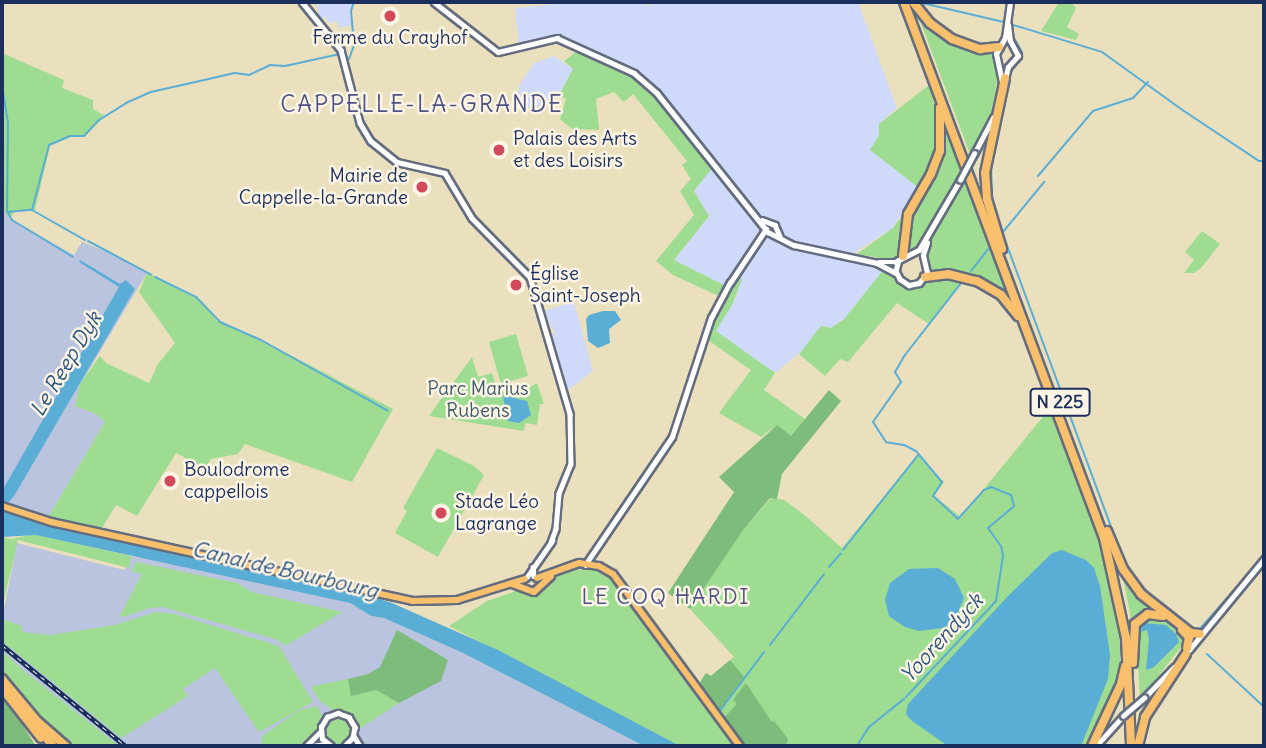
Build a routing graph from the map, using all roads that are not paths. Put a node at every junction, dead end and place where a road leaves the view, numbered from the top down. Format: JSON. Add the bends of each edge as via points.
{"nodes":[{"id":1,"x":300,"y":2,"type":"edge"},
{"id":2,"x":434,"y":2,"type":"edge"},
{"id":3,"x":1010,"y":2,"type":"edge"},
{"id":4,"x":909,"y":3,"type":"edge"},
{"id":5,"x":1007,"y":25,"type":"junction"},
{"id":6,"x":1012,"y":45,"type":"junction"},
{"id":7,"x":1000,"y":46,"type":"junction"},
{"id":8,"x":924,"y":56,"type":"junction"},
{"id":9,"x":998,"y":61,"type":"junction"},
{"id":10,"x":1009,"y":65,"type":"junction"},
{"id":11,"x":1005,"y":78,"type":"junction"},
{"id":12,"x":1000,"y":97,"type":"junction"},
{"id":13,"x":935,"y":227,"type":"junction"},
{"id":14,"x":770,"y":229,"type":"junction"},
{"id":15,"x":1002,"y":249,"type":"junction"},
{"id":16,"x":913,"y":254,"type":"junction"},
{"id":17,"x":901,"y":258,"type":"junction"},
{"id":18,"x":861,"y":259,"type":"junction"},
{"id":19,"x":924,"y":260,"type":"junction"},
{"id":20,"x":896,"y":273,"type":"junction"},
{"id":21,"x":925,"y":277,"type":"junction"},
{"id":22,"x":1041,"y":367,"type":"junction"},
{"id":23,"x":3,"y":507,"type":"edge"},
{"id":24,"x":1107,"y":531,"type":"junction"},
{"id":25,"x":1264,"y":559,"type":"edge"},
{"id":26,"x":587,"y":565,"type":"junction"},
{"id":27,"x":531,"y":578,"type":"junction"},
{"id":28,"x":540,"y":585,"type":"junction"},
{"id":29,"x":493,"y":588,"type":"junction"},
{"id":30,"x":525,"y":588,"type":"junction"},
{"id":31,"x":1220,"y":612,"type":"junction"},
{"id":32,"x":1124,"y":625,"type":"junction"},
{"id":33,"x":1186,"y":629,"type":"junction"},
{"id":34,"x":1200,"y":634,"type":"junction"},
{"id":35,"x":1188,"y":649,"type":"junction"},
{"id":36,"x":1133,"y":663,"type":"junction"},
{"id":37,"x":2,"y":680,"type":"edge"},
{"id":38,"x":2,"y":688,"type":"edge"},
{"id":39,"x":320,"y":731,"type":"junction"},
{"id":40,"x":354,"y":736,"type":"junction"},
{"id":41,"x":45,"y":746,"type":"edge"},
{"id":42,"x":52,"y":746,"type":"edge"},
{"id":43,"x":65,"y":746,"type":"edge"},
{"id":44,"x":306,"y":746,"type":"edge"},
{"id":45,"x":312,"y":746,"type":"edge"},
{"id":46,"x":330,"y":746,"type":"edge"},
{"id":47,"x":345,"y":746,"type":"edge"},
{"id":48,"x":353,"y":746,"type":"edge"},
{"id":49,"x":360,"y":746,"type":"edge"},
{"id":50,"x":740,"y":746,"type":"edge"},
{"id":51,"x":1095,"y":746,"type":"edge"},
{"id":52,"x":1135,"y":746,"type":"edge"}],
"edges":[{"from":1,"to":27,"type":"street","via":[[341,50],[361,125],[373,143],[399,163],[444,172],[472,218],[529,275],[570,410],[571,464],[560,490],[559,524]]},
{"from":2,"to":14,"type":"street","via":[[500,53],[559,38],[634,74],[657,93]]},
{"from":3,"to":5,"type":"street"},
{"from":4,"to":7,"type":"highway","via":[[957,42],[980,49]]},
{"from":4,"to":8,"type":"highway","number":"N 225"},
{"from":4,"to":15,"type":"highway","number":"N 225"},
{"from":5,"to":6,"type":"street"},
{"from":5,"to":7,"type":"street"},
{"from":6,"to":7,"type":"street"},
{"from":6,"to":10,"type":"street","via":[[1018,57]]},
{"from":7,"to":9,"type":"street"},
{"from":8,"to":17,"type":"highway","via":[[941,112],[942,139],[933,171],[908,214]]},
{"from":8,"to":22,"type":"highway","number":"N 225"},
{"from":9,"to":10,"type":"street"},
{"from":9,"to":12,"type":"street"},
{"from":10,"to":11,"type":"street"},
{"from":11,"to":12,"type":"street"},
{"from":11,"to":15,"type":"highway","via":[[985,173]]},
{"from":12,"to":13,"type":"street","bridge":true,"via":[[992,122]]},
{"from":13,"to":16,"type":"street"},
{"from":13,"to":19,"type":"street"},
{"from":14,"to":18,"type":"street","via":[[786,241]]},
{"from":14,"to":26,"type":"street","via":[[735,275],[711,318],[672,437]]},
{"from":15,"to":24,"type":"highway","number":"N 225"},
{"from":16,"to":17,"type":"street"},
{"from":16,"to":19,"type":"street"},
{"from":17,"to":18,"type":"street","via":[[888,263]]},
{"from":17,"to":20,"type":"street"},
{"from":18,"to":20,"type":"street"},
{"from":19,"to":21,"type":"street"},
{"from":20,"to":21,"type":"street","via":[[909,285]]},
{"from":21,"to":22,"type":"highway","via":[[961,276],[996,291],[1018,317]]},
{"from":22,"to":32,"type":"highway","number":"N 225","via":[[1100,523]]},
{"from":23,"to":29,"type":"main road","via":[[45,521],[405,600],[448,602]]},
{"from":24,"to":33,"type":"highway","via":[[1136,588]]},
{"from":24,"to":36,"type":"highway","number":"N 225","via":[[1125,600]]},
{"from":25,"to":31,"type":"street"},
{"from":26,"to":27,"type":"main road","via":[[565,566]]},
{"from":26,"to":28,"type":"main road","via":[[560,570]]},
{"from":26,"to":50,"type":"main road","via":[[608,571],[634,600]]},
{"from":27,"to":28,"type":"main road"},
{"from":27,"to":29,"type":"main road"},
{"from":27,"to":30,"type":"main road"},
{"from":28,"to":30,"type":"main road","via":[[534,592]]},
{"from":29,"to":30,"type":"main road","via":[[512,584]]},
{"from":31,"to":34,"type":"street"},
{"from":31,"to":35,"type":"street"},
{"from":32,"to":51,"type":"highway","via":[[1124,678]]},
{"from":32,"to":52,"type":"highway","number":"N 225"},
{"from":33,"to":34,"type":"highway"},
{"from":33,"to":35,"type":"highway"},
{"from":34,"to":35,"type":"street"},
{"from":35,"to":36,"type":"highway","via":[[1189,637],[1184,631],[1161,615],[1148,614],[1134,627]]},
{"from":35,"to":51,"type":"street","bridge":true},
{"from":35,"to":52,"type":"highway","via":[[1145,717]]},
{"from":36,"to":52,"type":"highway","number":"N 225"},
{"from":37,"to":42,"type":"highway"},
{"from":37,"to":43,"type":"highway","via":[[37,722]]},
{"from":38,"to":41,"type":"highway"},
{"from":39,"to":40,"type":"street","via":[[326,718],[340,713],[352,720]]},
{"from":39,"to":44,"type":"street"},
{"from":39,"to":46,"type":"street"},
{"from":40,"to":47,"type":"street"},
{"from":40,"to":49,"type":"street"},
{"from":45,"to":46,"type":"street"},
{"from":47,"to":48,"type":"street"}]}
